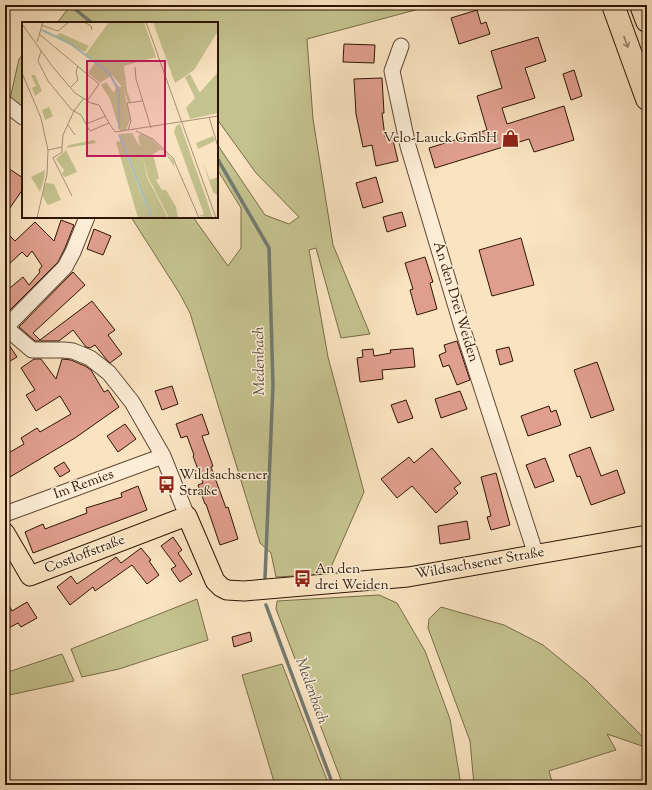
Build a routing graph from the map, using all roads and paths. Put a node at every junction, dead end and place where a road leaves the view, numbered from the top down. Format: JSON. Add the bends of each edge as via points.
{"nodes":[{"id":1,"x":613,"y":5,"type":"edge"},
{"id":2,"x":641,"y":5,"type":"edge"},
{"id":3,"x":647,"y":21,"type":"edge"},
{"id":4,"x":401,"y":46,"type":"dead end"},
{"id":5,"x":647,"y":99,"type":"edge"},
{"id":6,"x":5,"y":103,"type":"edge"},
{"id":7,"x":22,"y":116,"type":"edge"},
{"id":8,"x":86,"y":218,"type":"edge"},
{"id":9,"x":6,"y":327,"type":"edge"},
{"id":10,"x":163,"y":456,"type":"junction"},
{"id":11,"x":5,"y":514,"type":"edge"},
{"id":12,"x":187,"y":516,"type":"junction"},
{"id":13,"x":5,"y":533,"type":"edge"},
{"id":14,"x":647,"y":534,"type":"edge"},
{"id":15,"x":536,"y":555,"type":"junction"}],
"edges":[{"from":1,"to":5,"type":"highway","one_way":true},
{"from":2,"to":3,"type":"highway"},
{"from":4,"to":15,"type":"street","name":"An den Drei Weiden","via":[[392,71],[408,146],[463,330]]},
{"from":6,"to":7,"type":"street"},
{"from":8,"to":9,"type":"street","via":[[65,267]]},
{"from":9,"to":10,"type":"street","name":"Wildsachsener Straße","via":[[32,350],[73,351],[90,358],[109,372],[132,402]]},
{"from":10,"to":11,"type":"street","name":"Im Remies"},
{"from":10,"to":12,"type":"street","name":"Wildsachsener Straße"},
{"from":12,"to":13,"type":"main road","name":"Costloffstraße","via":[[30,576]]},
{"from":12,"to":15,"type":"main road","name":"Wildsachsener Straße","via":[[215,581],[221,587],[232,591],[408,577]]},
{"from":14,"to":15,"type":"main road","name":"Wildsachsener Straße"}]}
